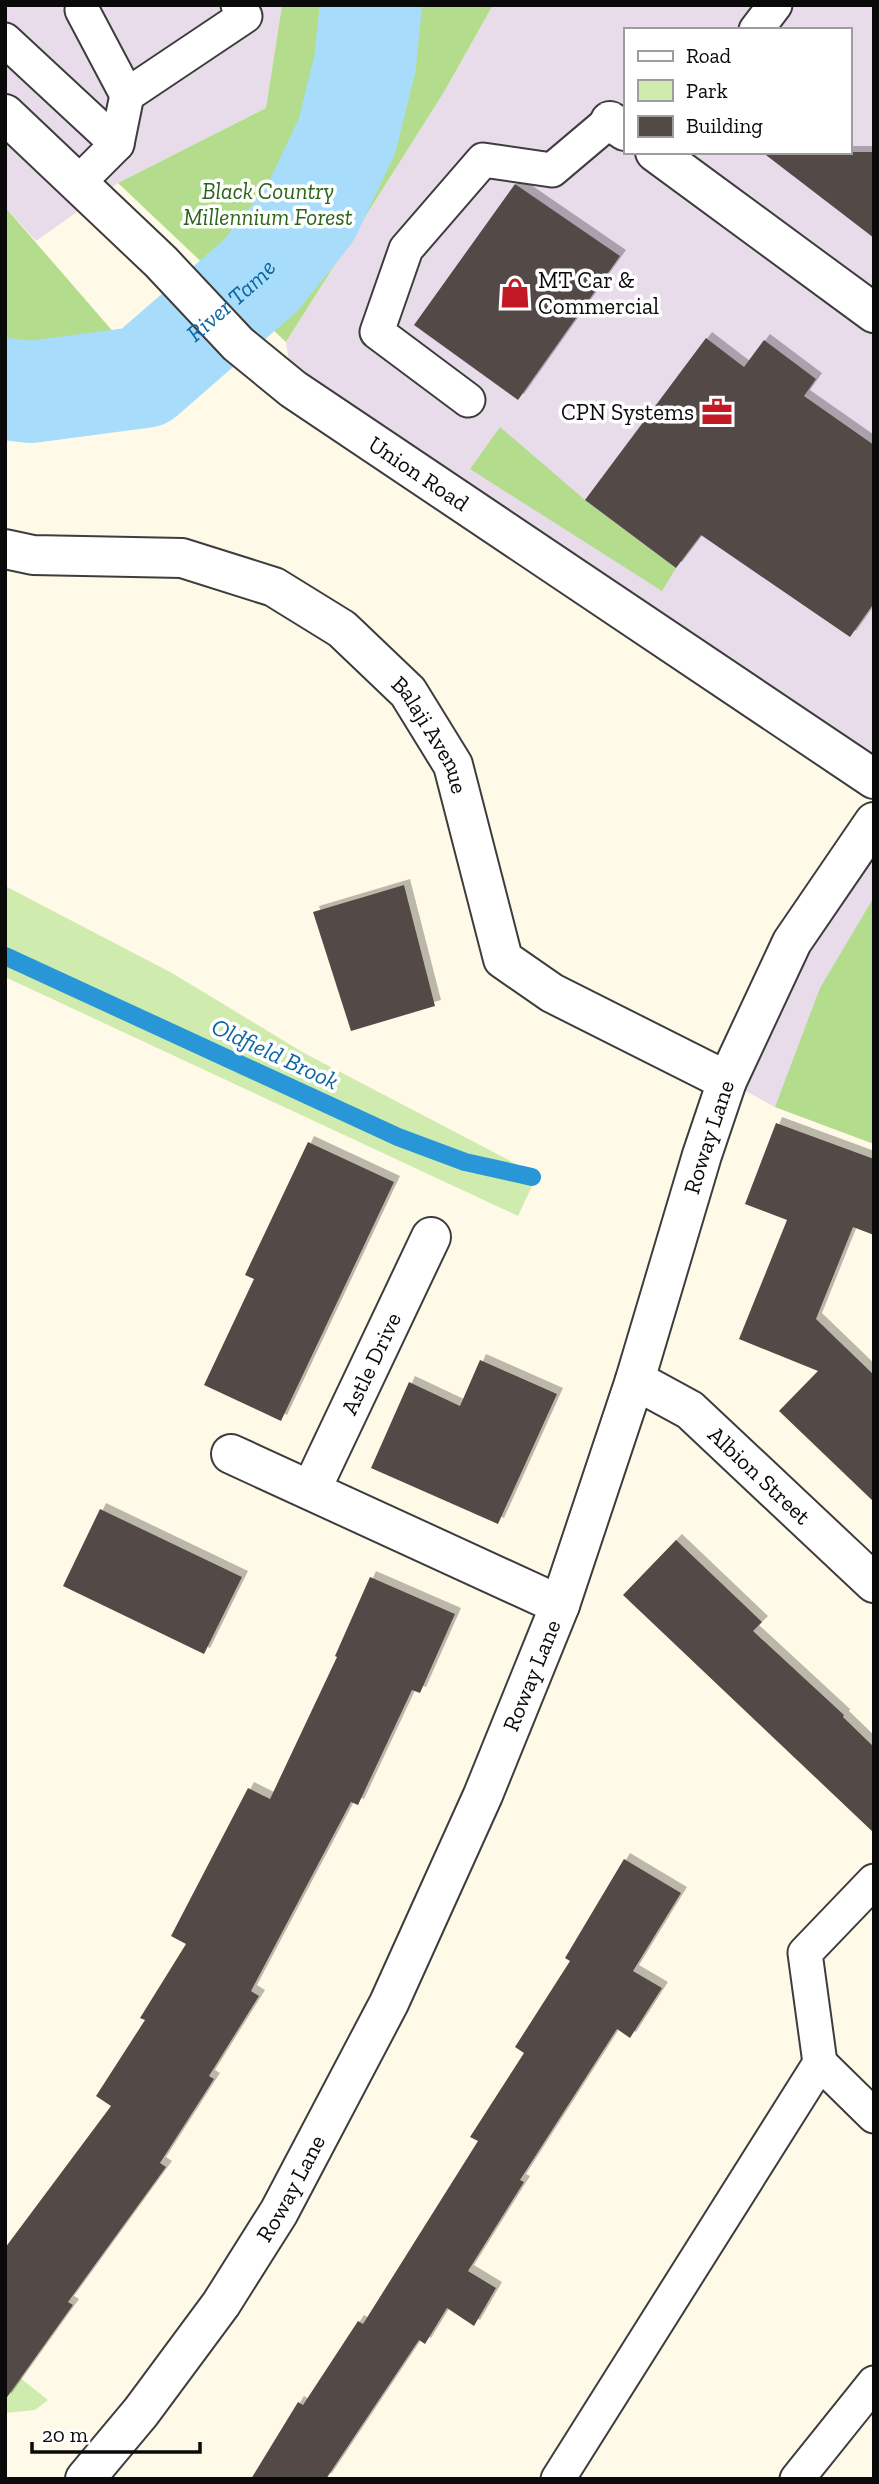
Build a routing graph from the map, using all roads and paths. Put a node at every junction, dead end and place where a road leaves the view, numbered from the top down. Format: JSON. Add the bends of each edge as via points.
{"nodes":[{"id":1,"x":238,"y":5,"type":"edge"},
{"id":2,"x":775,"y":5,"type":"edge"},
{"id":3,"x":82,"y":10,"type":"dead end"},
{"id":4,"x":758,"y":28,"type":"edge"},
{"id":5,"x":5,"y":40,"type":"edge"},
{"id":6,"x":127,"y":95,"type":"junction"},
{"id":7,"x":5,"y":114,"type":"edge"},
{"id":8,"x":618,"y":126,"type":"edge"},
{"id":9,"x":117,"y":144,"type":"junction"},
{"id":10,"x":660,"y":154,"type":"edge"},
{"id":11,"x":77,"y":184,"type":"junction"},
{"id":12,"x":874,"y":313,"type":"edge"},
{"id":13,"x":468,"y":400,"type":"dead end"},
{"id":14,"x":5,"y":549,"type":"edge"},
{"id":15,"x":874,"y":779,"type":"edge"},
{"id":16,"x":874,"y":822,"type":"edge"},
{"id":17,"x":727,"y":1082,"type":"junction"},
{"id":18,"x":431,"y":1237,"type":"dead end"},
{"id":19,"x":635,"y":1380,"type":"junction"},
{"id":20,"x":231,"y":1454,"type":"dead end"},
{"id":21,"x":311,"y":1490,"type":"junction"},
{"id":22,"x":874,"y":1583,"type":"edge"},
{"id":23,"x":560,"y":1605,"type":"junction"},
{"id":24,"x":874,"y":1881,"type":"edge"},
{"id":25,"x":820,"y":2063,"type":"junction"},
{"id":26,"x":874,"y":2116,"type":"edge"},
{"id":27,"x":874,"y":2383,"type":"edge"},
{"id":28,"x":85,"y":2479,"type":"edge"},
{"id":29,"x":558,"y":2479,"type":"edge"},
{"id":30,"x":797,"y":2479,"type":"edge"}],
"edges":[{"from":1,"to":6,"type":"lane","via":[[245,16]]},
{"from":2,"to":4,"type":"lane"},
{"from":3,"to":6,"type":"lane"},
{"from":5,"to":9,"type":"lane"},
{"from":6,"to":9,"type":"lane"},
{"from":7,"to":11,"type":"street","name":"Union Road"},
{"from":8,"to":13,"type":"lane","via":[[552,170],[483,160],[406,249],[377,332]]},
{"from":9,"to":11,"type":"lane"},
{"from":10,"to":12,"type":"street"},
{"from":11,"to":15,"type":"street","name":"Union Road","via":[[161,262],[239,344],[293,389]]},
{"from":14,"to":17,"type":"street","name":"Balaji Avenue","via":[[33,555],[182,558],[274,587],[341,629],[408,692],[453,765],[503,958],[552,993]]},
{"from":16,"to":17,"type":"street","name":"Roway Lane","via":[[792,942]]},
{"from":17,"to":19,"type":"street","name":"Roway Lane"},
{"from":18,"to":21,"type":"street","name":"Astle Drive"},
{"from":19,"to":22,"type":"street","name":"Albion Street","via":[[690,1410]]},
{"from":19,"to":23,"type":"street","name":"Roway Lane"},
{"from":20,"to":21,"type":"street"},
{"from":21,"to":23,"type":"street"},
{"from":23,"to":28,"type":"street","name":"Roway Lane","via":[[483,1795],[347,2087],[279,2212],[221,2304]]},
{"from":24,"to":25,"type":"lane","via":[[805,1953]]},
{"from":25,"to":26,"type":"lane"},
{"from":25,"to":29,"type":"lane"},
{"from":27,"to":30,"type":"lane"}]}
